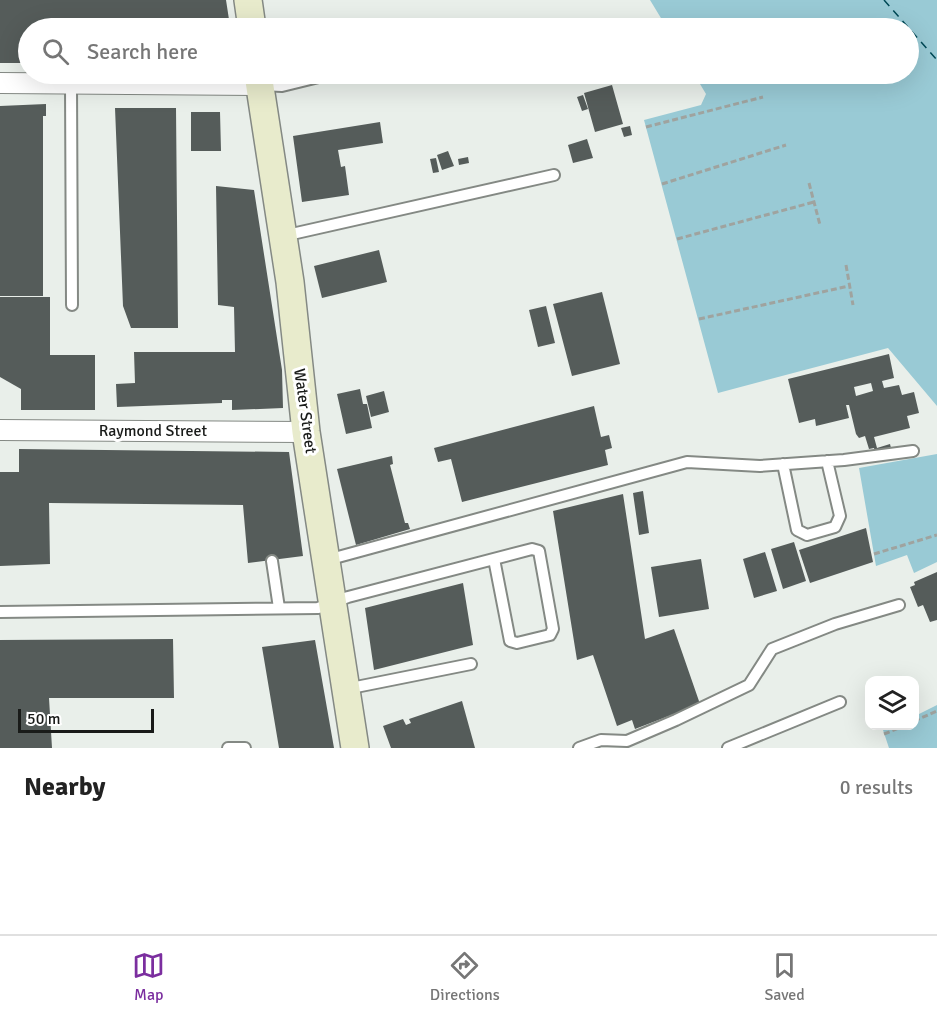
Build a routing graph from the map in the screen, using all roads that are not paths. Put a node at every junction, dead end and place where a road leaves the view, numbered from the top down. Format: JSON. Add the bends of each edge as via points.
{"nodes":[{"id":1,"x":248,"y":0,"type":"edge"},
{"id":2,"x":251,"y":18,"type":"edge"},
{"id":3,"x":0,"y":83,"type":"edge"},
{"id":4,"x":18,"y":83,"type":"edge"},
{"id":5,"x":71,"y":84,"type":"edge"},
{"id":6,"x":260,"y":84,"type":"edge"},
{"id":7,"x":275,"y":84,"type":"edge"},
{"id":8,"x":290,"y":84,"type":"edge"},
{"id":9,"x":554,"y":175,"type":"dead end"},
{"id":10,"x":283,"y":236,"type":"junction"},
{"id":11,"x":72,"y":305,"type":"dead end"},
{"id":12,"x":0,"y":430,"type":"edge"},
{"id":13,"x":306,"y":432,"type":"junction"},
{"id":14,"x":913,"y":451,"type":"dead end"},
{"id":15,"x":827,"y":461,"type":"junction"},
{"id":16,"x":783,"y":464,"type":"junction"},
{"id":17,"x":494,"y":559,"type":"junction"},
{"id":18,"x":326,"y":560,"type":"junction"},
{"id":19,"x":272,"y":561,"type":"dead end"},
{"id":20,"x":333,"y":603,"type":"junction"},
{"id":21,"x":899,"y":605,"type":"dead end"},
{"id":22,"x":279,"y":609,"type":"junction"},
{"id":23,"x":0,"y":612,"type":"edge"},
{"id":24,"x":471,"y":664,"type":"dead end"},
{"id":25,"x":346,"y":689,"type":"junction"},
{"id":26,"x":840,"y":702,"type":"dead end"},
{"id":27,"x":228,"y":748,"type":"edge"},
{"id":28,"x":245,"y":748,"type":"edge"},
{"id":29,"x":355,"y":748,"type":"edge"},
{"id":30,"x":579,"y":748,"type":"edge"},
{"id":31,"x":728,"y":748,"type":"edge"}],
"edges":[{"from":1,"to":2,"type":"main road"},
{"from":3,"to":4,"type":"street"},
{"from":5,"to":11,"type":"lane"},
{"from":6,"to":10,"type":"main road","name":"Water Street"},
{"from":7,"to":8,"type":"lane"},
{"from":9,"to":10,"type":"lane"},
{"from":10,"to":13,"type":"main road","name":"Water Street"},
{"from":12,"to":13,"type":"street","name":"Raymond Street"},
{"from":13,"to":18,"type":"main road","name":"Water Street"},
{"from":14,"to":15,"type":"lane"},
{"from":15,"to":16,"type":"lane"},
{"from":15,"to":16,"type":"lane","via":[[840,516],[836,527],[807,535],[797,530]]},
{"from":16,"to":18,"type":"lane","via":[[687,462]]},
{"from":17,"to":17,"type":"lane","via":[[510,641],[517,643],[550,635],[553,629],[539,551],[532,549]]},
{"from":17,"to":20,"type":"lane"},
{"from":18,"to":20,"type":"main road","name":"Water Street"},
{"from":19,"to":22,"type":"lane"},
{"from":20,"to":22,"type":"lane","via":[[318,608]]},
{"from":20,"to":25,"type":"main road","name":"Water Street"},
{"from":21,"to":30,"type":"lane","via":[[772,649],[749,684],[676,720],[627,741],[601,740]]},
{"from":22,"to":23,"type":"lane"},
{"from":24,"to":25,"type":"lane"},
{"from":25,"to":29,"type":"main road","name":"Water Street"},
{"from":26,"to":31,"type":"lane"},
{"from":27,"to":28,"type":"lane"}]}
